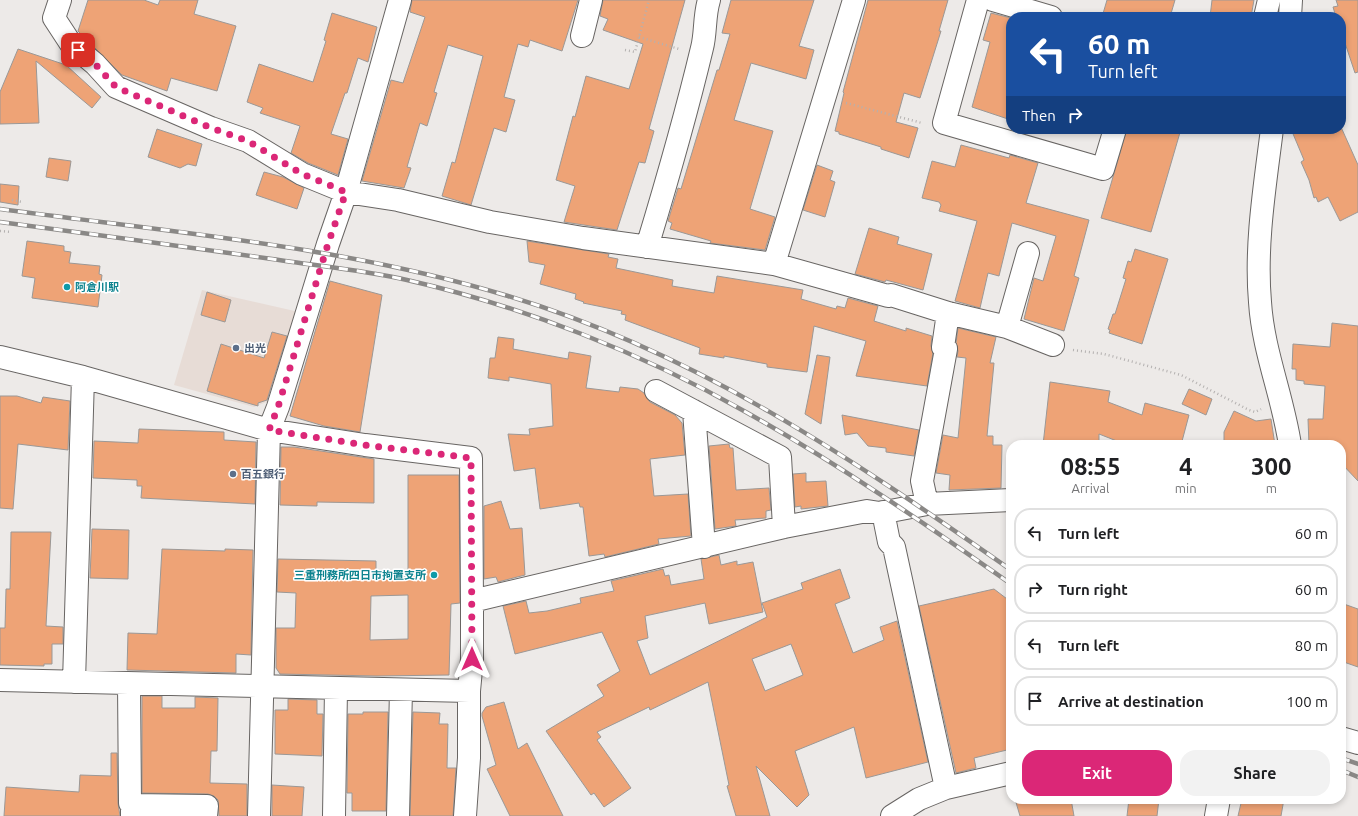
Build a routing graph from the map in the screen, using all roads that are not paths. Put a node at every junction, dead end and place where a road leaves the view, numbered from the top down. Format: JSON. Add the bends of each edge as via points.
{"nodes":[{"id":1,"x":60,"y":0,"type":"edge"},
{"id":2,"x":400,"y":0,"type":"edge"},
{"id":3,"x":592,"y":0,"type":"edge"},
{"id":4,"x":709,"y":0,"type":"edge"},
{"id":5,"x":854,"y":0,"type":"edge"},
{"id":6,"x":978,"y":0,"type":"edge"},
{"id":7,"x":993,"y":0,"type":"edge"},
{"id":8,"x":1269,"y":0,"type":"edge"},
{"id":9,"x":1291,"y":0,"type":"edge"},
{"id":10,"x":1029,"y":5,"type":"edge"},
{"id":11,"x":1042,"y":12,"type":"edge"},
{"id":12,"x":1266,"y":12,"type":"edge"},
{"id":13,"x":1290,"y":12,"type":"edge"},
{"id":14,"x":582,"y":36,"type":"dead end"},
{"id":15,"x":1114,"y":134,"type":"edge"},
{"id":16,"x":1271,"y":134,"type":"edge"},
{"id":17,"x":346,"y":192,"type":"junction"},
{"id":18,"x":647,"y":247,"type":"junction"},
{"id":19,"x":1028,"y":253,"type":"dead end"},
{"id":20,"x":774,"y":264,"type":"junction"},
{"id":21,"x":948,"y":313,"type":"junction"},
{"id":22,"x":1007,"y":327,"type":"junction"},
{"id":23,"x":1053,"y":345,"type":"road end"},
{"id":24,"x":0,"y":357,"type":"edge"},
{"id":25,"x":83,"y":377,"type":"junction"},
{"id":26,"x":656,"y":391,"type":"dead end"},
{"id":27,"x":694,"y":411,"type":"junction"},
{"id":28,"x":269,"y":430,"type":"junction"},
{"id":29,"x":1289,"y":440,"type":"edge"},
{"id":30,"x":1006,"y":500,"type":"edge"},
{"id":31,"x":927,"y":504,"type":"junction"},
{"id":32,"x":883,"y":512,"type":"junction"},
{"id":33,"x":784,"y":527,"type":"junction"},
{"id":34,"x":704,"y":547,"type":"junction"},
{"id":35,"x":472,"y":601,"type":"junction"},
{"id":36,"x":0,"y":680,"type":"edge"},
{"id":37,"x":74,"y":682,"type":"junction"},
{"id":38,"x":129,"y":684,"type":"junction"},
{"id":39,"x":262,"y":688,"type":"junction"},
{"id":40,"x":336,"y":689,"type":"junction"},
{"id":41,"x":401,"y":690,"type":"junction"},
{"id":42,"x":469,"y":691,"type":"junction"},
{"id":43,"x":1346,"y":740,"type":"edge"},
{"id":44,"x":1358,"y":744,"type":"edge"},
{"id":45,"x":1006,"y":774,"type":"edge"},
{"id":46,"x":946,"y":788,"type":"junction"},
{"id":47,"x":1218,"y":804,"type":"edge"},
{"id":48,"x":132,"y":811,"type":"edge"},
{"id":49,"x":206,"y":816,"type":"edge"},
{"id":50,"x":259,"y":816,"type":"edge"},
{"id":51,"x":334,"y":816,"type":"edge"},
{"id":52,"x":398,"y":816,"type":"edge"},
{"id":53,"x":465,"y":816,"type":"edge"},
{"id":54,"x":892,"y":816,"type":"edge"},
{"id":55,"x":1216,"y":816,"type":"edge"}],
"edges":[{"from":1,"to":17,"type":"street","via":[[54,18],[62,33],[116,87],[248,141],[302,174]]},
{"from":2,"to":17,"type":"street"},
{"from":3,"to":14,"type":"street"},
{"from":4,"to":18,"type":"street","via":[[701,56],[686,117]]},
{"from":5,"to":20,"type":"street"},
{"from":6,"to":15,"type":"street","via":[[944,123],[1103,169]]},
{"from":7,"to":10,"type":"street"},
{"from":8,"to":12,"type":"street"},
{"from":9,"to":13,"type":"street"},
{"from":10,"to":11,"type":"street"},
{"from":16,"to":29,"type":"street","via":[[1260,244],[1260,302],[1266,344]]},
{"from":17,"to":18,"type":"street","via":[[398,200],[490,222]]},
{"from":17,"to":28,"type":"street"},
{"from":18,"to":20,"type":"street"},
{"from":19,"to":22,"type":"street"},
{"from":20,"to":21,"type":"street"},
{"from":21,"to":22,"type":"street"},
{"from":21,"to":31,"type":"street","via":[[943,347],[946,349],[922,481]]},
{"from":22,"to":23,"type":"street"},
{"from":24,"to":25,"type":"street"},
{"from":25,"to":28,"type":"street"},
{"from":25,"to":37,"type":"street"},
{"from":26,"to":27,"type":"street"},
{"from":27,"to":33,"type":"street","via":[[780,457]]},
{"from":27,"to":34,"type":"street"},
{"from":28,"to":35,"type":"street","via":[[471,458]]},
{"from":28,"to":39,"type":"street"},
{"from":30,"to":31,"type":"street"},
{"from":31,"to":32,"type":"street"},
{"from":32,"to":33,"type":"street","via":[[867,512]]},
{"from":32,"to":46,"type":"street","via":[[889,542],[894,546]]},
{"from":33,"to":34,"type":"street"},
{"from":34,"to":35,"type":"street"},
{"from":35,"to":42,"type":"street"},
{"from":36,"to":37,"type":"street"},
{"from":37,"to":38,"type":"street"},
{"from":38,"to":39,"type":"street"},
{"from":38,"to":48,"type":"street"},
{"from":39,"to":40,"type":"street"},
{"from":39,"to":50,"type":"street"},
{"from":40,"to":41,"type":"street"},
{"from":40,"to":51,"type":"street"},
{"from":41,"to":42,"type":"street"},
{"from":41,"to":52,"type":"street"},
{"from":42,"to":53,"type":"street","via":[[469,758]]},
{"from":43,"to":44,"type":"street"},
{"from":45,"to":46,"type":"street"},
{"from":46,"to":54,"type":"street","via":[[919,799]]},
{"from":47,"to":55,"type":"street"},
{"from":48,"to":49,"type":"street","via":[[207,806]]}]}
